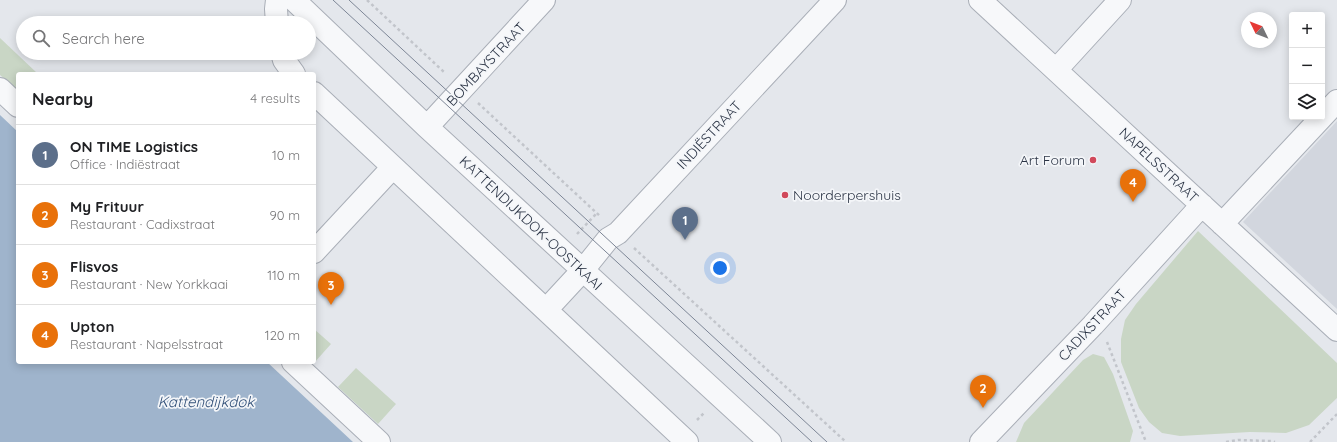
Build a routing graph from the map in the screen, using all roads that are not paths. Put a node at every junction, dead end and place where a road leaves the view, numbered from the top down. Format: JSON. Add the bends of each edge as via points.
{"nodes":[{"id":1,"x":277,"y":0,"type":"edge"},
{"id":2,"x":294,"y":0,"type":"edge"},
{"id":3,"x":544,"y":0,"type":"edge"},
{"id":4,"x":835,"y":0,"type":"edge"},
{"id":5,"x":980,"y":0,"type":"edge"},
{"id":6,"x":1120,"y":0,"type":"edge"},
{"id":7,"x":276,"y":16,"type":"edge"},
{"id":8,"x":311,"y":16,"type":"edge"},
{"id":9,"x":316,"y":21,"type":"edge"},
{"id":10,"x":284,"y":60,"type":"edge"},
{"id":11,"x":1056,"y":70,"type":"junction"},
{"id":12,"x":293,"y":72,"type":"edge"},
{"id":13,"x":0,"y":89,"type":"edge"},
{"id":14,"x":316,"y":95,"type":"edge"},
{"id":15,"x":1337,"y":101,"type":"edge"},
{"id":16,"x":16,"y":104,"type":"edge"},
{"id":17,"x":427,"y":127,"type":"junction"},
{"id":18,"x":393,"y":167,"type":"junction"},
{"id":19,"x":1202,"y":206,"type":"junction"},
{"id":20,"x":1222,"y":224,"type":"junction"},
{"id":21,"x":316,"y":250,"type":"edge"},
{"id":22,"x":583,"y":270,"type":"junction"},
{"id":23,"x":546,"y":310,"type":"junction"},
{"id":24,"x":1337,"y":330,"type":"edge"},
{"id":25,"x":295,"y":364,"type":"edge"},
{"id":26,"x":379,"y":442,"type":"edge"},
{"id":27,"x":687,"y":442,"type":"edge"},
{"id":28,"x":770,"y":442,"type":"edge"},
{"id":29,"x":981,"y":442,"type":"edge"}],
"edges":[{"from":1,"to":7,"type":"street"},
{"from":2,"to":8,"type":"street","name":"KATTENDIJKDOK-OOSTKAAI"},
{"from":3,"to":17,"type":"street","name":"BOMBAYSTRAAT"},
{"from":4,"to":22,"type":"street","name":"INDIËSTRAAT","via":[[618,233],[608,239]]},
{"from":5,"to":11,"type":"street","name":"NAPELSSTRAAT"},
{"from":6,"to":11,"type":"street"},
{"from":9,"to":17,"type":"street","name":"KATTENDIJKDOK-OOSTKAAI"},
{"from":10,"to":12,"type":"street"},
{"from":11,"to":19,"type":"street","name":"NAPELSSTRAAT"},
{"from":13,"to":16,"type":"street"},
{"from":14,"to":18,"type":"street"},
{"from":15,"to":20,"type":"street"},
{"from":17,"to":22,"type":"street","name":"KATTENDIJKDOK-OOSTKAAI"},
{"from":18,"to":21,"type":"street"},
{"from":18,"to":23,"type":"street"},
{"from":19,"to":20,"type":"street","name":"NAPELSSTRAAT"},
{"from":19,"to":29,"type":"street","name":"CADIXSTRAAT"},
{"from":20,"to":24,"type":"street","name":"NAPELSSTRAAT"},
{"from":22,"to":23,"type":"street","name":"INDIËSTRAAT"},
{"from":22,"to":28,"type":"street","name":"KATTENDIJKDOK-OOSTKAAI"},
{"from":23,"to":27,"type":"street"},
{"from":25,"to":26,"type":"street"}]}
